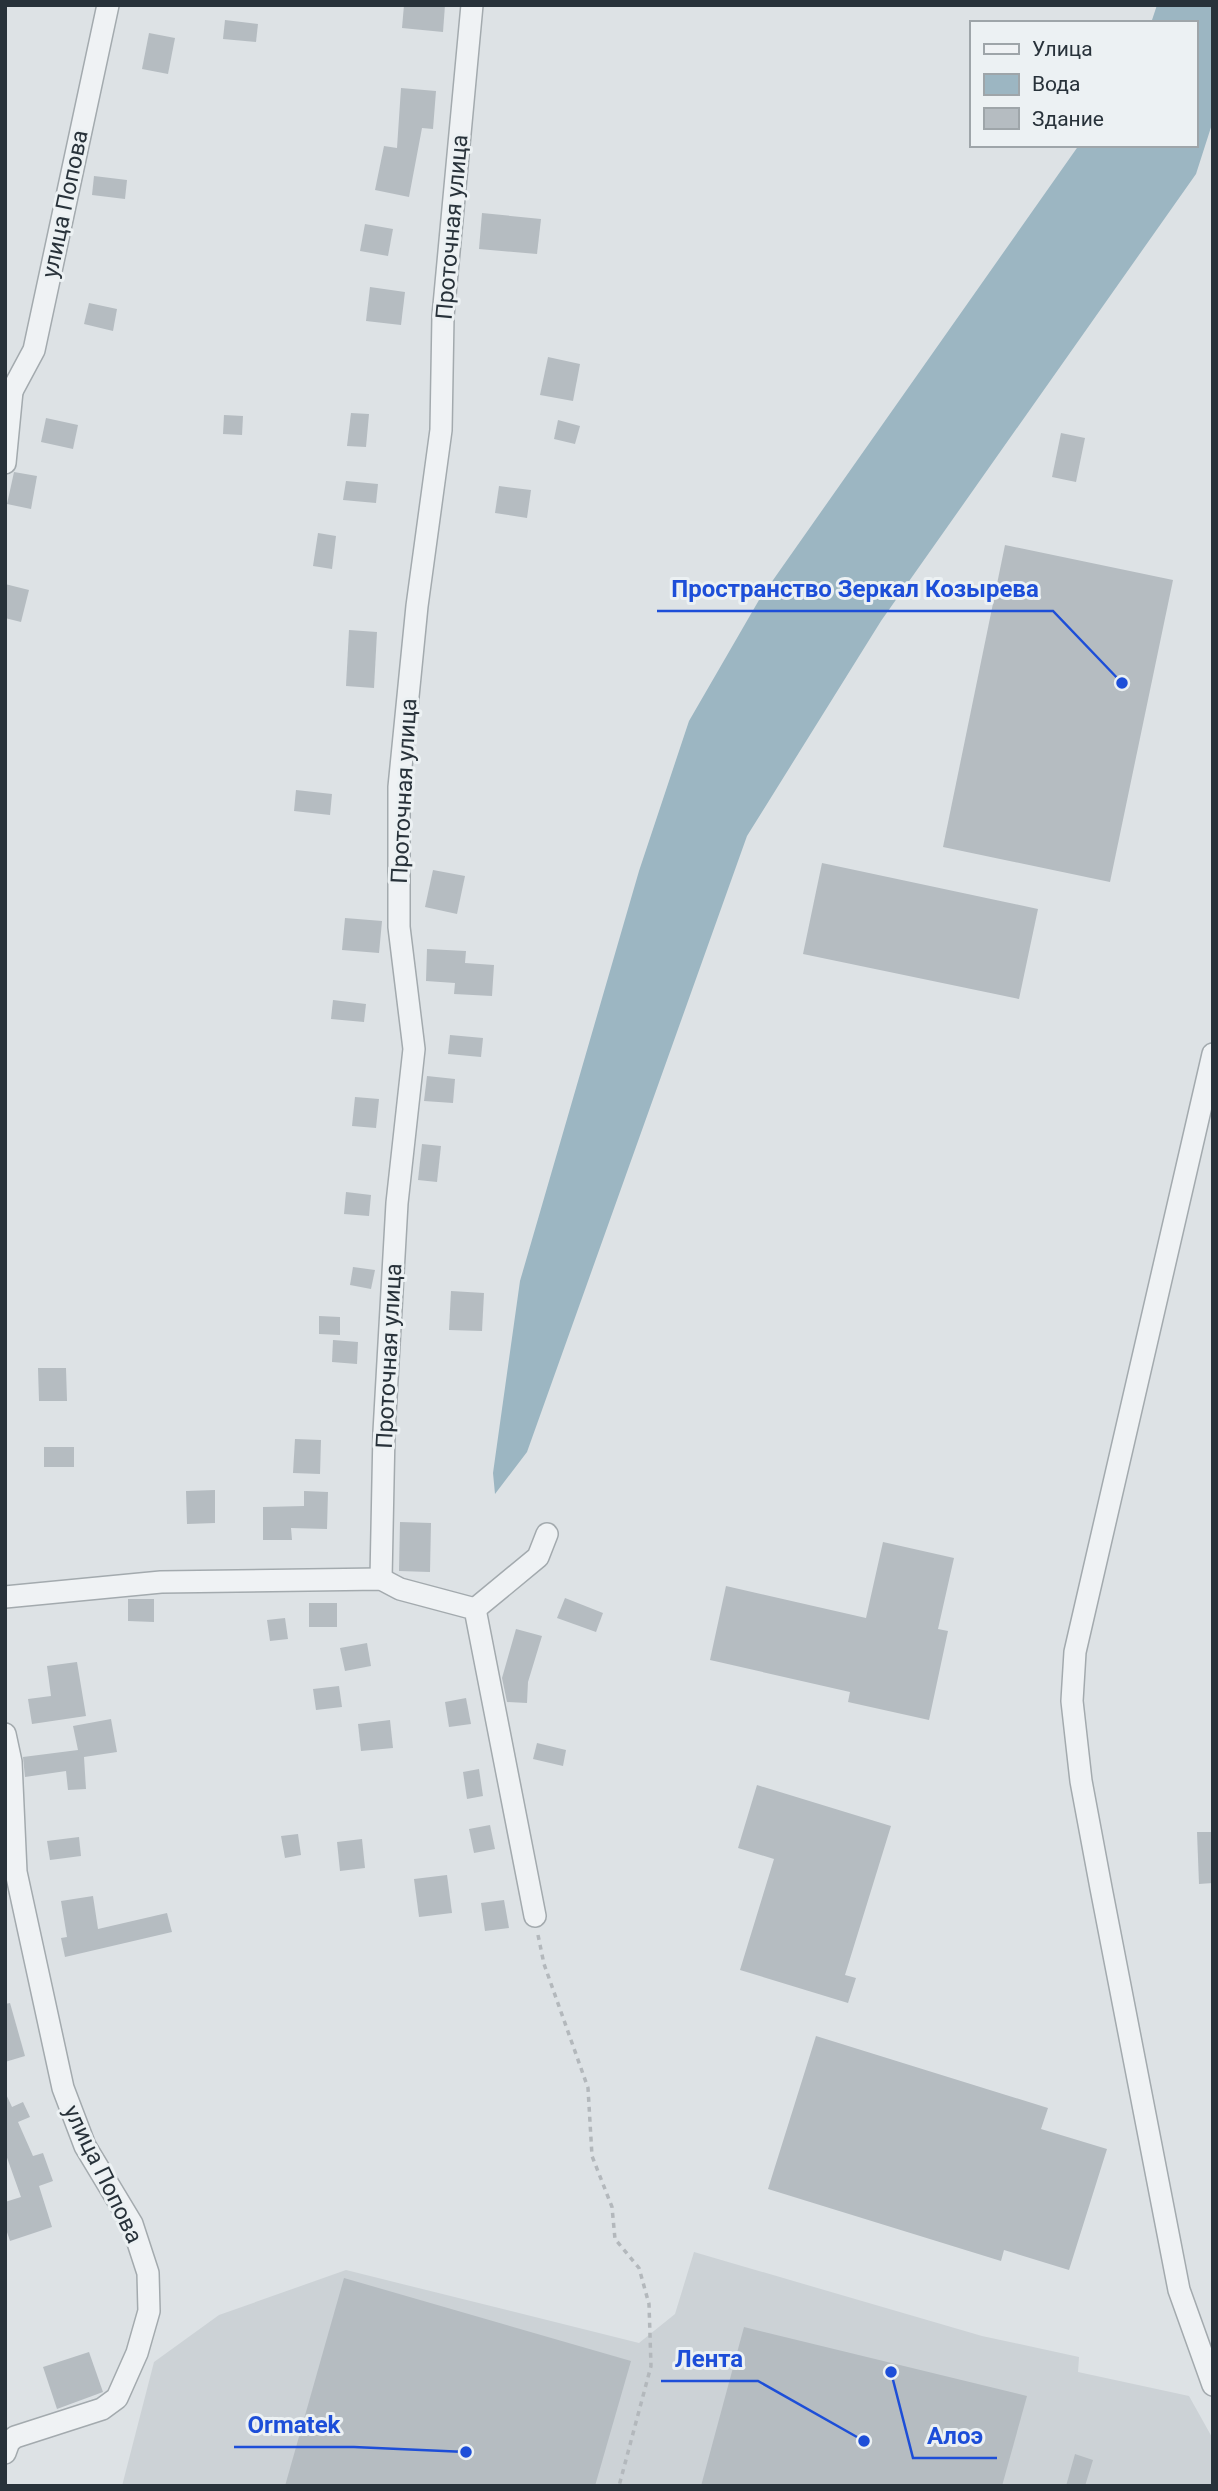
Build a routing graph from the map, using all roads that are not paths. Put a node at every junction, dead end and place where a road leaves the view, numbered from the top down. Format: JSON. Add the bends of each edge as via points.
{"nodes":[{"id":1,"x":108,"y":5,"type":"edge"},
{"id":2,"x":472,"y":5,"type":"edge"},
{"id":3,"x":9,"y":392,"type":"edge"},
{"id":4,"x":5,"y":463,"type":"edge"},
{"id":5,"x":1213,"y":1054,"type":"edge"},
{"id":6,"x":547,"y":1534,"type":"dead end"},
{"id":7,"x":381,"y":1579,"type":"junction"},
{"id":8,"x":5,"y":1597,"type":"edge"},
{"id":9,"x":475,"y":1609,"type":"junction"},
{"id":10,"x":5,"y":1734,"type":"edge"},
{"id":11,"x":535,"y":1916,"type":"road end"},
{"id":12,"x":1213,"y":2385,"type":"edge"},
{"id":13,"x":5,"y":2453,"type":"edge"}],
"edges":[{"from":1,"to":3,"type":"street","name":"улица Попова","via":[[34,350]]},
{"from":2,"to":7,"type":"street","name":"Проточная улица","via":[[443,316],[441,430],[417,606],[400,787],[399,928],[414,1049],[396,1217]]},
{"from":3,"to":4,"type":"street"},
{"from":5,"to":12,"type":"street","via":[[1075,1652],[1072,1701],[1096,1861],[1179,2290]]},
{"from":6,"to":9,"type":"street","via":[[538,1557]]},
{"from":7,"to":8,"type":"street","via":[[161,1582]]},
{"from":7,"to":9,"type":"street","via":[[400,1589]]},
{"from":9,"to":11,"type":"street"},
{"from":10,"to":13,"type":"street","name":"улица Попова","via":[[11,1762],[16,1872],[63,2088],[85,2146],[132,2224],[148,2273],[149,2311],[117,2398],[102,2409],[15,2437]]}]}
